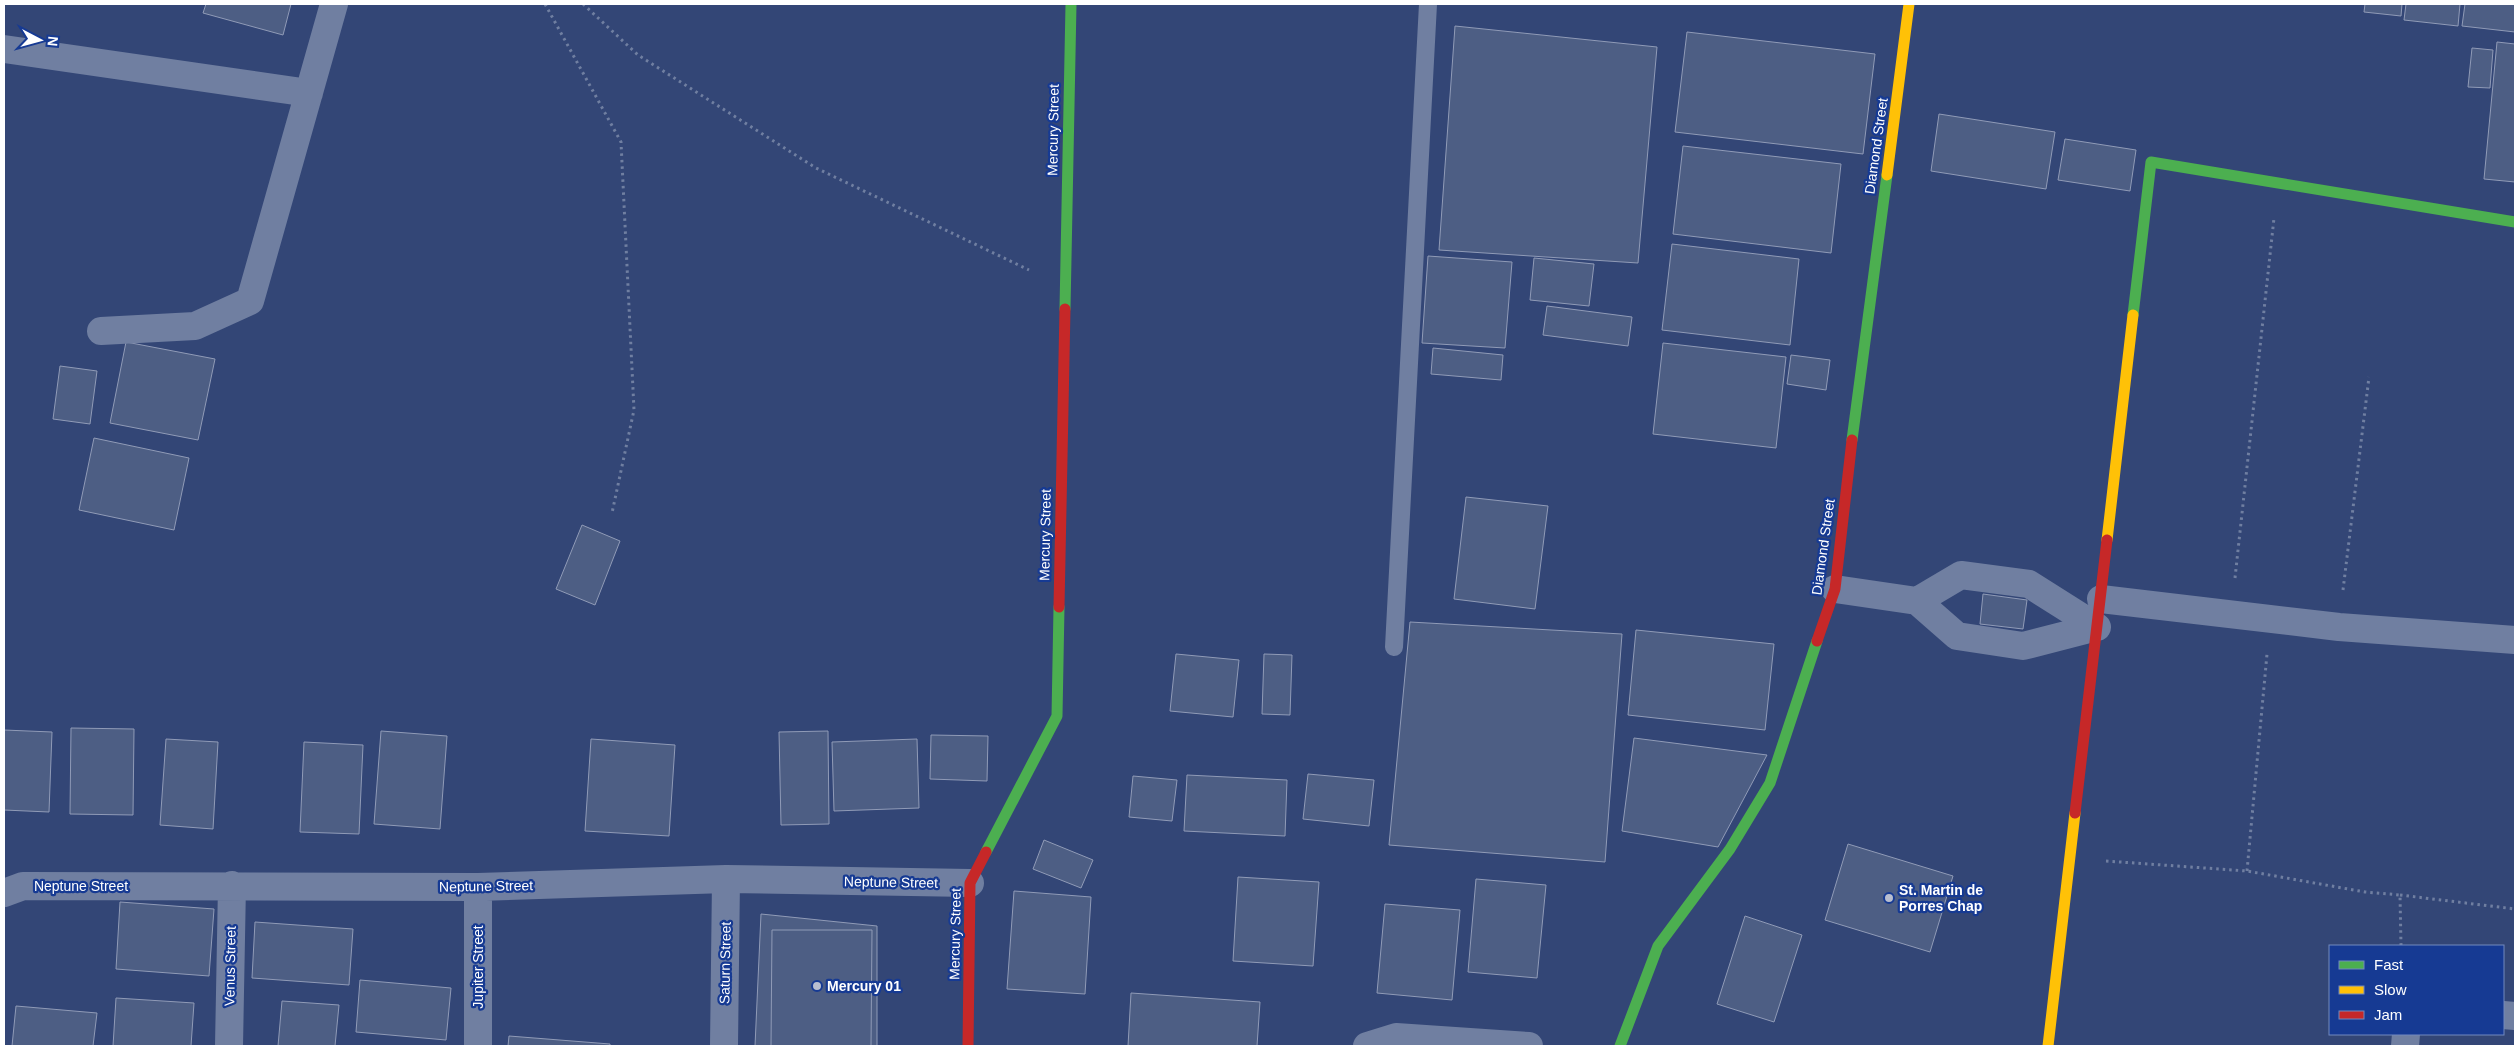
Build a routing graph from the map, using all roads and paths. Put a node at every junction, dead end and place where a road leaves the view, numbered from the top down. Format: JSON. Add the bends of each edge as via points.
{"nodes":[{"id":1,"x":334,"y":4,"type":"edge"},
{"id":2,"x":545,"y":4,"type":"edge"},
{"id":3,"x":583,"y":4,"type":"edge"},
{"id":4,"x":1071,"y":4,"type":"edge"},
{"id":5,"x":1428,"y":4,"type":"edge"},
{"id":6,"x":1909,"y":4,"type":"edge"},
{"id":7,"x":4,"y":49,"type":"edge"},
{"id":8,"x":309,"y":93,"type":"junction"},
{"id":9,"x":2278,"y":183,"type":"junction"},
{"id":10,"x":2515,"y":222,"type":"edge"},
{"id":11,"x":1064,"y":286,"type":"junction"},
{"id":12,"x":101,"y":331,"type":"dead end"},
{"id":13,"x":2369,"y":377,"type":"dead end"},
{"id":14,"x":612,"y":513,"type":"dead end"},
{"id":15,"x":1835,"y":589,"type":"junction"},
{"id":16,"x":2101,"y":599,"type":"junction"},
{"id":17,"x":1917,"y":601,"type":"junction"},
{"id":18,"x":2231,"y":614,"type":"junction"},
{"id":19,"x":2271,"y":619,"type":"junction"},
{"id":20,"x":2097,"y":627,"type":"junction"},
{"id":21,"x":2339,"y":627,"type":"junction"},
{"id":22,"x":2515,"y":640,"type":"edge"},
{"id":23,"x":1394,"y":647,"type":"dead end"},
{"id":24,"x":2071,"y":859,"type":"junction"},
{"id":25,"x":2247,"y":871,"type":"junction"},
{"id":26,"x":726,"y":879,"type":"junction"},
{"id":27,"x":970,"y":883,"type":"junction"},
{"id":28,"x":232,"y":885,"type":"junction"},
{"id":29,"x":478,"y":887,"type":"junction"},
{"id":30,"x":4,"y":893,"type":"edge"},
{"id":31,"x":2400,"y":895,"type":"junction"},
{"id":32,"x":2515,"y":909,"type":"edge"},
{"id":33,"x":2401,"y":945,"type":"edge"},
{"id":34,"x":229,"y":1046,"type":"edge"},
{"id":35,"x":478,"y":1046,"type":"edge"},
{"id":36,"x":724,"y":1046,"type":"edge"},
{"id":37,"x":968,"y":1046,"type":"edge"},
{"id":38,"x":1367,"y":1046,"type":"edge"},
{"id":39,"x":1529,"y":1046,"type":"edge"},
{"id":40,"x":1620,"y":1046,"type":"edge"},
{"id":41,"x":2048,"y":1046,"type":"edge"}],
"edges":[{"from":1,"to":8,"type":"street"},
{"from":2,"to":14,"type":"path","via":[[621,142],[634,410]]},
{"from":3,"to":11,"type":"path","via":[[638,55],[816,168]]},
{"from":4,"to":11,"type":"street","name":"Mercury Street"},
{"from":5,"to":23,"type":"lane"},
{"from":6,"to":15,"type":"street","name":"Diamond Street"},
{"from":7,"to":8,"type":"street"},
{"from":8,"to":12,"type":"street","via":[[250,301],[195,326]]},
{"from":9,"to":10,"type":"street"},
{"from":9,"to":16,"type":"street","via":[[2151,162]]},
{"from":9,"to":18,"type":"path"},
{"from":11,"to":27,"type":"street","name":"Mercury Street","via":[[1057,716]]},
{"from":13,"to":21,"type":"path"},
{"from":15,"to":17,"type":"street"},
{"from":15,"to":40,"type":"street","name":"Diamond Street","via":[[1770,783],[1730,849],[1658,946]]},
{"from":16,"to":18,"type":"street"},
{"from":16,"to":20,"type":"street"},
{"from":17,"to":20,"type":"street","via":[[1957,636],[2023,646]]},
{"from":17,"to":20,"type":"street","via":[[1961,575],[2029,584]]},
{"from":18,"to":19,"type":"street"},
{"from":19,"to":21,"type":"street"},
{"from":19,"to":25,"type":"path"},
{"from":20,"to":24,"type":"street"},
{"from":21,"to":22,"type":"street"},
{"from":24,"to":25,"type":"path"},
{"from":24,"to":41,"type":"street"},
{"from":25,"to":31,"type":"path"},
{"from":26,"to":27,"type":"street","name":"Neptune Street"},
{"from":26,"to":29,"type":"street","name":"Neptune Street"},
{"from":26,"to":36,"type":"street","name":"Saturn Street"},
{"from":27,"to":37,"type":"street","name":"Mercury Street"},
{"from":28,"to":29,"type":"street","name":"Neptune Street"},
{"from":28,"to":30,"type":"street","name":"Neptune Street","via":[[22,886]]},
{"from":28,"to":34,"type":"street","name":"Venus Street"},
{"from":29,"to":35,"type":"street","name":"Jupiter Street"},
{"from":31,"to":32,"type":"path"},
{"from":31,"to":33,"type":"path"},
{"from":38,"to":39,"type":"street","via":[[1396,1036]]}]}
